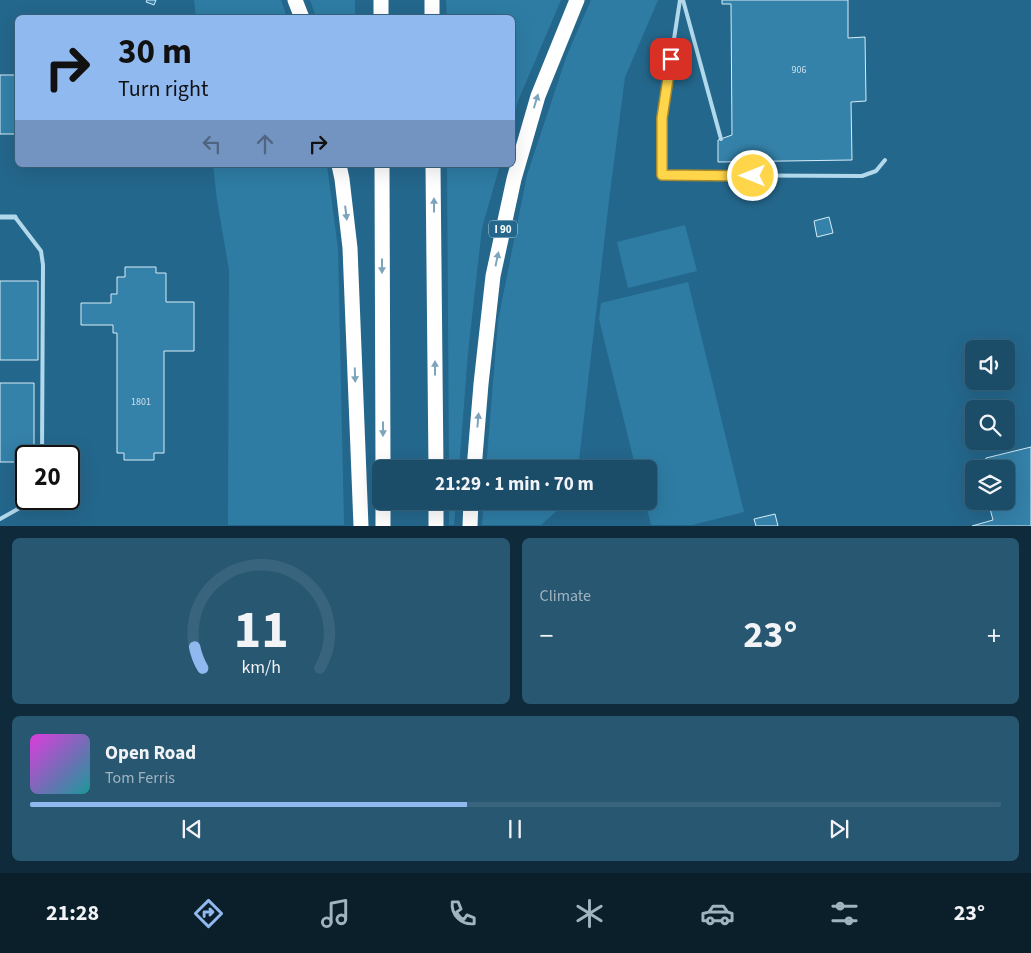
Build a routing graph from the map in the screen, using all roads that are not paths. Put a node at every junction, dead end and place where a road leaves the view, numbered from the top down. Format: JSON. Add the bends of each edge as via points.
{"nodes":[{"id":1,"x":296,"y":0,"type":"edge"},
{"id":2,"x":381,"y":0,"type":"edge"},
{"id":3,"x":432,"y":0,"type":"edge"},
{"id":4,"x":577,"y":0,"type":"edge"},
{"id":5,"x":682,"y":0,"type":"edge"},
{"id":6,"x":301,"y":15,"type":"edge"},
{"id":7,"x":381,"y":15,"type":"edge"},
{"id":8,"x":432,"y":15,"type":"edge"},
{"id":9,"x":721,"y":139,"type":"dead end"},
{"id":10,"x":885,"y":160,"type":"dead end"},
{"id":11,"x":339,"y":167,"type":"edge"},
{"id":12,"x":382,"y":167,"type":"edge"},
{"id":13,"x":433,"y":167,"type":"edge"},
{"id":14,"x":0,"y":217,"type":"edge"},
{"id":15,"x":15,"y":217,"type":"joint"},
{"id":16,"x":42,"y":445,"type":"edge"},
{"id":17,"x":383,"y":460,"type":"edge"},
{"id":18,"x":436,"y":460,"type":"edge"},
{"id":19,"x":475,"y":460,"type":"edge"},
{"id":20,"x":17,"y":510,"type":"edge"},
{"id":21,"x":383,"y":510,"type":"edge"},
{"id":22,"x":436,"y":510,"type":"edge"},
{"id":23,"x":471,"y":510,"type":"edge"},
{"id":24,"x":0,"y":519,"type":"edge"},
{"id":25,"x":361,"y":526,"type":"edge"},
{"id":26,"x":383,"y":526,"type":"edge"},
{"id":27,"x":436,"y":526,"type":"edge"},
{"id":28,"x":470,"y":526,"type":"edge"}],
"edges":[{"from":1,"to":6,"type":"highway"},
{"from":2,"to":7,"type":"highway"},
{"from":3,"to":8,"type":"highway"},
{"from":19,"to":4,"type":"highway","number":"I 90","one_way":true,"via":[[493,276],[514,179],[538,96]]},
{"from":5,"to":9,"type":"lane"},
{"from":5,"to":10,"type":"lane","via":[[662,118],[662,175],[862,176],[876,171]]},
{"from":11,"to":25,"type":"highway","one_way":true,"via":[[350,248]]},
{"from":12,"to":17,"type":"highway","one_way":true},
{"from":18,"to":13,"type":"highway","one_way":true},
{"from":14,"to":15,"type":"street"},
{"from":15,"to":16,"type":"lane","via":[[42,251]]},
{"from":20,"to":24,"type":"lane"},
{"from":21,"to":26,"type":"highway"},
{"from":22,"to":27,"type":"highway"},
{"from":23,"to":28,"type":"highway"}]}
